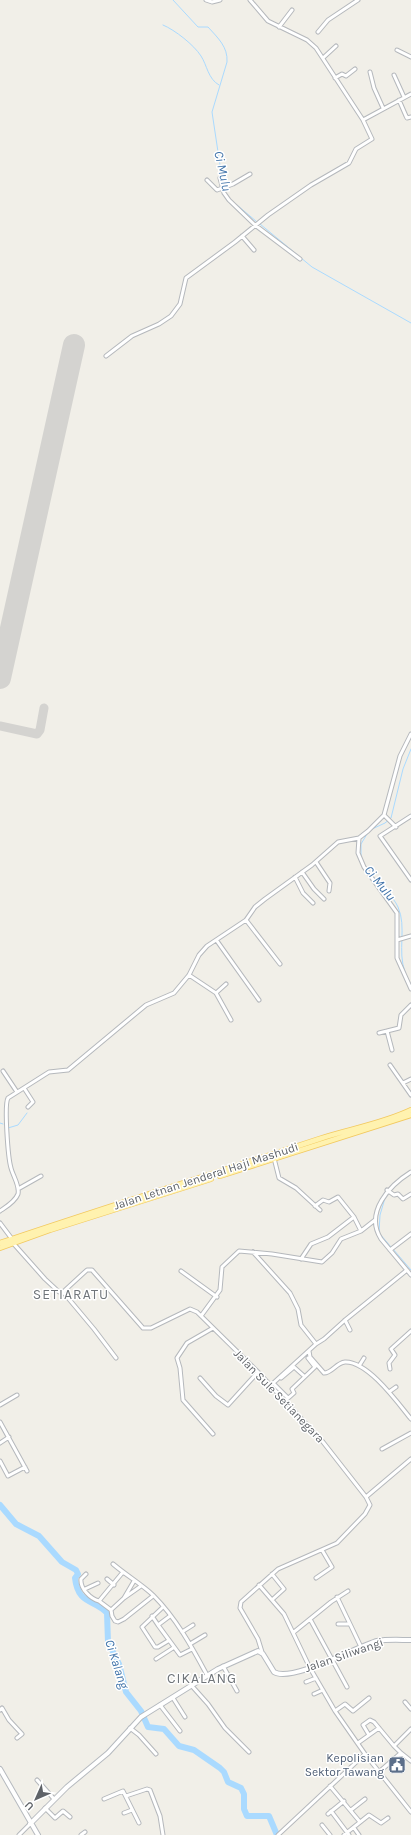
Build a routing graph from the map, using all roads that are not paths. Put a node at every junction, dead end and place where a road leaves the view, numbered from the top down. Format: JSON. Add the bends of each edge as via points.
{"nodes":[{"id":1,"x":206,"y":0,"type":"edge"},
{"id":2,"x":220,"y":0,"type":"edge"},
{"id":3,"x":250,"y":0,"type":"edge"},
{"id":4,"x":358,"y":0,"type":"edge"},
{"id":5,"x":292,"y":10,"type":"dead end"},
{"id":6,"x":279,"y":27,"type":"junction"},
{"id":7,"x":318,"y":32,"type":"dead end"},
{"id":8,"x":336,"y":46,"type":"dead end"},
{"id":9,"x":397,"y":50,"type":"dead end"},
{"id":10,"x":323,"y":58,"type":"junction"},
{"id":11,"x":411,"y":58,"type":"edge"},
{"id":12,"x":355,"y":69,"type":"dead end"},
{"id":13,"x":340,"y":70,"type":"dead end"},
{"id":14,"x":370,"y":72,"type":"dead end"},
{"id":15,"x":342,"y":74,"type":"junction"},
{"id":16,"x":394,"y":75,"type":"dead end"},
{"id":17,"x":336,"y":78,"type":"junction"},
{"id":18,"x":411,"y":94,"type":"edge"},
{"id":19,"x":404,"y":97,"type":"junction"},
{"id":20,"x":400,"y":100,"type":"junction"},
{"id":21,"x":384,"y":108,"type":"junction"},
{"id":22,"x":411,"y":117,"type":"edge"},
{"id":23,"x":363,"y":120,"type":"junction"},
{"id":24,"x":250,"y":174,"type":"dead end"},
{"id":25,"x":220,"y":178,"type":"dead end"},
{"id":26,"x":207,"y":180,"type":"dead end"},
{"id":27,"x":222,"y":188,"type":"junction"},
{"id":28,"x":256,"y":224,"type":"junction"},
{"id":29,"x":242,"y":236,"type":"junction"},
{"id":30,"x":254,"y":250,"type":"dead end"},
{"id":31,"x":300,"y":259,"type":"dead end"},
{"id":32,"x":106,"y":356,"type":"dead end"},
{"id":33,"x":411,"y":734,"type":"edge"},
{"id":34,"x":384,"y":815,"type":"junction"},
{"id":35,"x":411,"y":816,"type":"edge"},
{"id":36,"x":396,"y":826,"type":"junction"},
{"id":37,"x":359,"y":838,"type":"junction"},
{"id":38,"x":316,"y":862,"type":"junction"},
{"id":39,"x":302,"y":872,"type":"junction"},
{"id":40,"x":295,"y":877,"type":"junction"},
{"id":41,"x":411,"y":880,"type":"edge"},
{"id":42,"x":329,"y":891,"type":"dead end"},
{"id":43,"x":324,"y":899,"type":"dead end"},
{"id":44,"x":313,"y":903,"type":"dead end"},
{"id":45,"x":246,"y":920,"type":"junction"},
{"id":46,"x":411,"y":936,"type":"edge"},
{"id":47,"x":400,"y":940,"type":"junction"},
{"id":48,"x":217,"y":941,"type":"junction"},
{"id":49,"x":280,"y":964,"type":"dead end"},
{"id":50,"x":189,"y":975,"type":"junction"},
{"id":51,"x":409,"y":983,"type":"edge"},
{"id":52,"x":226,"y":984,"type":"dead end"},
{"id":53,"x":411,"y":989,"type":"edge"},
{"id":54,"x":216,"y":993,"type":"junction"},
{"id":55,"x":259,"y":1000,"type":"dead end"},
{"id":56,"x":411,"y":1005,"type":"edge"},
{"id":57,"x":231,"y":1020,"type":"dead end"},
{"id":58,"x":387,"y":1031,"type":"junction"},
{"id":59,"x":379,"y":1033,"type":"dead end"},
{"id":60,"x":392,"y":1050,"type":"dead end"},
{"id":61,"x":390,"y":1065,"type":"dead end"},
{"id":62,"x":2,"y":1071,"type":"dead end"},
{"id":63,"x":411,"y":1079,"type":"edge"},
{"id":64,"x":403,"y":1083,"type":"junction"},
{"id":65,"x":24,"y":1088,"type":"junction"},
{"id":66,"x":17,"y":1092,"type":"junction"},
{"id":67,"x":411,"y":1095,"type":"edge"},
{"id":68,"x":28,"y":1107,"type":"dead end"},
{"id":69,"x":411,"y":1110,"type":"edge"},
{"id":70,"x":411,"y":1115,"type":"edge"},
{"id":71,"x":283,"y":1154,"type":"junction"},
{"id":72,"x":274,"y":1158,"type":"junction"},
{"id":73,"x":411,"y":1172,"type":"edge"},
{"id":74,"x":41,"y":1176,"type":"dead end"},
{"id":75,"x":18,"y":1189,"type":"junction"},
{"id":76,"x":389,"y":1192,"type":"junction"},
{"id":77,"x":411,"y":1194,"type":"edge"},
{"id":78,"x":315,"y":1206,"type":"junction"},
{"id":79,"x":320,"y":1210,"type":"dead end"},
{"id":80,"x":0,"y":1211,"type":"edge"},
{"id":81,"x":354,"y":1217,"type":"junction"},
{"id":82,"x":375,"y":1220,"type":"junction"},
{"id":83,"x":0,"y":1223,"type":"edge"},
{"id":84,"x":49,"y":1227,"type":"junction"},
{"id":85,"x":361,"y":1231,"type":"junction"},
{"id":86,"x":411,"y":1234,"type":"edge"},
{"id":87,"x":12,"y":1241,"type":"junction"},
{"id":88,"x":0,"y":1242,"type":"edge"},
{"id":89,"x":0,"y":1248,"type":"edge"},
{"id":90,"x":391,"y":1250,"type":"junction"},
{"id":91,"x":253,"y":1252,"type":"junction"},
{"id":92,"x":301,"y":1259,"type":"junction"},
{"id":93,"x":182,"y":1270,"type":"dead end"},
{"id":94,"x":407,"y":1270,"type":"junction"},
{"id":95,"x":411,"y":1276,"type":"edge"},
{"id":96,"x":63,"y":1292,"type":"junction"},
{"id":97,"x":217,"y":1297,"type":"junction"},
{"id":98,"x":201,"y":1316,"type":"junction"},
{"id":99,"x":345,"y":1320,"type":"junction"},
{"id":100,"x":214,"y":1328,"type":"junction"},
{"id":101,"x":350,"y":1330,"type":"dead end"},
{"id":102,"x":411,"y":1331,"type":"edge"},
{"id":103,"x":316,"y":1344,"type":"junction"},
{"id":104,"x":309,"y":1351,"type":"junction"},
{"id":105,"x":116,"y":1358,"type":"dead end"},
{"id":106,"x":308,"y":1358,"type":"dead end"},
{"id":107,"x":364,"y":1358,"type":"dead end"},
{"id":108,"x":360,"y":1366,"type":"junction"},
{"id":109,"x":390,"y":1369,"type":"dead end"},
{"id":110,"x":258,"y":1372,"type":"junction"},
{"id":111,"x":304,"y":1376,"type":"junction"},
{"id":112,"x":200,"y":1378,"type":"dead end"},
{"id":113,"x":282,"y":1378,"type":"dead end"},
{"id":114,"x":272,"y":1385,"type":"junction"},
{"id":115,"x":396,"y":1387,"type":"dead end"},
{"id":116,"x":389,"y":1392,"type":"junction"},
{"id":117,"x":17,"y":1395,"type":"dead end"},
{"id":118,"x":288,"y":1398,"type":"junction"},
{"id":119,"x":285,"y":1401,"type":"junction"},
{"id":120,"x":0,"y":1404,"type":"edge"},
{"id":121,"x":411,"y":1419,"type":"edge"},
{"id":122,"x":0,"y":1423,"type":"edge"},
{"id":123,"x":411,"y":1433,"type":"edge"},
{"id":124,"x":213,"y":1434,"type":"dead end"},
{"id":125,"x":9,"y":1437,"type":"junction"},
{"id":126,"x":0,"y":1443,"type":"edge"},
{"id":127,"x":382,"y":1449,"type":"dead end"},
{"id":128,"x":411,"y":1459,"type":"edge"},
{"id":129,"x":0,"y":1461,"type":"edge"},
{"id":130,"x":25,"y":1467,"type":"junction"},
{"id":131,"x":27,"y":1471,"type":"dead end"},
{"id":132,"x":366,"y":1497,"type":"junction"},
{"id":133,"x":322,"y":1550,"type":"junction"},
{"id":134,"x":114,"y":1564,"type":"dead end"},
{"id":135,"x":123,"y":1572,"type":"junction"},
{"id":136,"x":86,"y":1574,"type":"dead end"},
{"id":137,"x":272,"y":1574,"type":"junction"},
{"id":138,"x":316,"y":1578,"type":"dead end"},
{"id":139,"x":107,"y":1579,"type":"dead end"},
{"id":140,"x":134,"y":1581,"type":"junction"},
{"id":141,"x":98,"y":1583,"type":"dead end"},
{"id":142,"x":114,"y":1585,"type":"junction"},
{"id":143,"x":259,"y":1585,"type":"junction"},
{"id":144,"x":141,"y":1586,"type":"junction"},
{"id":145,"x":85,"y":1589,"type":"junction"},
{"id":146,"x":348,"y":1591,"type":"dead end"},
{"id":147,"x":153,"y":1596,"type":"junction"},
{"id":148,"x":337,"y":1597,"type":"junction"},
{"id":149,"x":124,"y":1598,"type":"junction"},
{"id":150,"x":273,"y":1599,"type":"junction"},
{"id":151,"x":99,"y":1601,"type":"junction"},
{"id":152,"x":163,"y":1607,"type":"junction"},
{"id":153,"x":111,"y":1610,"type":"junction"},
{"id":154,"x":152,"y":1616,"type":"junction"},
{"id":155,"x":170,"y":1616,"type":"junction"},
{"id":156,"x":310,"y":1619,"type":"junction"},
{"id":157,"x":338,"y":1624,"type":"dead end"},
{"id":158,"x":350,"y":1624,"type":"junction"},
{"id":159,"x":158,"y":1625,"type":"junction"},
{"id":160,"x":193,"y":1625,"type":"dead end"},
{"id":161,"x":182,"y":1632,"type":"junction"},
{"id":162,"x":294,"y":1632,"type":"junction"},
{"id":163,"x":205,"y":1635,"type":"dead end"},
{"id":164,"x":411,"y":1640,"type":"edge"},
{"id":165,"x":168,"y":1641,"type":"junction"},
{"id":166,"x":190,"y":1644,"type":"junction"},
{"id":167,"x":361,"y":1647,"type":"junction"},
{"id":168,"x":173,"y":1648,"type":"junction"},
{"id":169,"x":192,"y":1649,"type":"junction"},
{"id":170,"x":262,"y":1652,"type":"junction"},
{"id":171,"x":156,"y":1659,"type":"dead end"},
{"id":172,"x":333,"y":1660,"type":"junction"},
{"id":173,"x":223,"y":1666,"type":"junction"},
{"id":174,"x":310,"y":1668,"type":"junction"},
{"id":175,"x":207,"y":1675,"type":"junction"},
{"id":176,"x":316,"y":1678,"type":"junction"},
{"id":177,"x":306,"y":1682,"type":"dead end"},
{"id":178,"x":191,"y":1685,"type":"junction"},
{"id":179,"x":347,"y":1687,"type":"dead end"},
{"id":180,"x":323,"y":1690,"type":"junction"},
{"id":181,"x":236,"y":1691,"type":"dead end"},
{"id":182,"x":314,"y":1694,"type":"dead end"},
{"id":183,"x":172,"y":1698,"type":"junction"},
{"id":184,"x":369,"y":1698,"type":"dead end"},
{"id":185,"x":405,"y":1702,"type":"dead end"},
{"id":186,"x":160,"y":1705,"type":"junction"},
{"id":187,"x":411,"y":1709,"type":"edge"},
{"id":188,"x":0,"y":1710,"type":"edge"},
{"id":189,"x":335,"y":1710,"type":"junction"},
{"id":190,"x":185,"y":1717,"type":"dead end"},
{"id":191,"x":130,"y":1728,"type":"junction"},
{"id":192,"x":379,"y":1728,"type":"junction"},
{"id":193,"x":411,"y":1729,"type":"edge"},
{"id":194,"x":180,"y":1731,"type":"dead end"},
{"id":195,"x":369,"y":1735,"type":"junction"},
{"id":196,"x":17,"y":1738,"type":"dead end"},
{"id":197,"x":358,"y":1743,"type":"junction"},
{"id":198,"x":394,"y":1746,"type":"junction"},
{"id":199,"x":249,"y":1752,"type":"dead end"},
{"id":200,"x":401,"y":1753,"type":"junction"},
{"id":201,"x":156,"y":1754,"type":"dead end"},
{"id":202,"x":365,"y":1754,"type":"junction"},
{"id":203,"x":411,"y":1761,"type":"edge"},
{"id":204,"x":0,"y":1770,"type":"edge"},
{"id":205,"x":379,"y":1772,"type":"junction"},
{"id":206,"x":37,"y":1780,"type":"dead end"},
{"id":207,"x":330,"y":1786,"type":"junction"},
{"id":208,"x":126,"y":1796,"type":"junction"},
{"id":209,"x":54,"y":1799,"type":"junction"},
{"id":210,"x":104,"y":1799,"type":"dead end"},
{"id":211,"x":365,"y":1799,"type":"dead end"},
{"id":212,"x":344,"y":1801,"type":"junction"},
{"id":213,"x":46,"y":1808,"type":"junction"},
{"id":214,"x":132,"y":1810,"type":"junction"},
{"id":215,"x":351,"y":1810,"type":"junction"},
{"id":216,"x":411,"y":1812,"type":"edge"},
{"id":217,"x":124,"y":1814,"type":"dead end"},
{"id":218,"x":70,"y":1817,"type":"dead end"},
{"id":219,"x":388,"y":1818,"type":"dead end"},
{"id":220,"x":360,"y":1822,"type":"junction"},
{"id":221,"x":139,"y":1823,"type":"dead end"},
{"id":222,"x":30,"y":1824,"type":"junction"},
{"id":223,"x":322,"y":1825,"type":"dead end"},
{"id":224,"x":354,"y":1828,"type":"junction"},
{"id":225,"x":85,"y":1832,"type":"dead end"},
{"id":226,"x":279,"y":1834,"type":"edge"},
{"id":227,"x":347,"y":1834,"type":"edge"},
{"id":228,"x":19,"y":1835,"type":"edge"},
{"id":229,"x":38,"y":1835,"type":"edge"},
{"id":230,"x":81,"y":1835,"type":"edge"},
{"id":231,"x":163,"y":1835,"type":"edge"},
{"id":232,"x":330,"y":1835,"type":"edge"},
{"id":233,"x":359,"y":1835,"type":"edge"}],
"edges":[{"from":1,"to":2,"type":"street"},
{"from":3,"to":6,"type":"street","via":[[262,16]]},
{"from":4,"to":7,"type":"street","via":[[328,20]]},
{"from":5,"to":6,"type":"street"},
{"from":6,"to":10,"type":"street","via":[[307,40]]},
{"from":8,"to":10,"type":"street"},
{"from":9,"to":11,"type":"street"},
{"from":10,"to":17,"type":"street"},
{"from":12,"to":15,"type":"street","via":[[346,76]]},
{"from":13,"to":15,"type":"street"},
{"from":14,"to":21,"type":"street","via":[[374,88]]},
{"from":15,"to":17,"type":"street"},
{"from":16,"to":19,"type":"street"},
{"from":17,"to":23,"type":"street"},
{"from":18,"to":19,"type":"street"},
{"from":19,"to":20,"type":"street"},
{"from":20,"to":21,"type":"street"},
{"from":20,"to":22,"type":"street","via":[[406,117]]},
{"from":21,"to":23,"type":"street"},
{"from":23,"to":28,"type":"street","via":[[372,139],[356,149],[349,163],[311,185]]},
{"from":24,"to":27,"type":"street"},
{"from":25,"to":27,"type":"street"},
{"from":26,"to":27,"type":"street","via":[[215,189]]},
{"from":27,"to":28,"type":"street","via":[[229,200]]},
{"from":28,"to":29,"type":"street"},
{"from":28,"to":31,"type":"street"},
{"from":29,"to":30,"type":"street"},
{"from":29,"to":32,"type":"street","via":[[186,278],[180,304],[171,316],[132,336]]},
{"from":33,"to":34,"type":"street","via":[[401,753]]},
{"from":34,"to":36,"type":"street"},
{"from":34,"to":37,"type":"street"},
{"from":35,"to":36,"type":"street"},
{"from":36,"to":41,"type":"street","via":[[380,834],[380,837]]},
{"from":37,"to":38,"type":"street","via":[[338,842]]},
{"from":37,"to":47,"type":"street","via":[[358,853],[364,867],[397,914]]},
{"from":38,"to":39,"type":"street"},
{"from":38,"to":42,"type":"street","via":[[330,883]]},
{"from":39,"to":40,"type":"street"},
{"from":39,"to":43,"type":"street"},
{"from":40,"to":44,"type":"street","via":[[303,893]]},
{"from":40,"to":45,"type":"street","via":[[255,907]]},
{"from":45,"to":48,"type":"street"},
{"from":45,"to":49,"type":"street"},
{"from":46,"to":47,"type":"street"},
{"from":47,"to":51,"type":"street","via":[[397,958]]},
{"from":48,"to":50,"type":"street","via":[[199,955]]},
{"from":48,"to":55,"type":"street"},
{"from":50,"to":54,"type":"street"},
{"from":50,"to":65,"type":"street","via":[[174,993],[146,1005],[68,1070],[49,1072]]},
{"from":51,"to":53,"type":"street"},
{"from":52,"to":54,"type":"street"},
{"from":54,"to":57,"type":"street"},
{"from":56,"to":58,"type":"street","via":[[401,1015],[399,1028]]},
{"from":58,"to":59,"type":"street"},
{"from":58,"to":60,"type":"street"},
{"from":61,"to":64,"type":"street"},
{"from":62,"to":66,"type":"street"},
{"from":63,"to":64,"type":"street"},
{"from":64,"to":67,"type":"street"},
{"from":65,"to":66,"type":"street"},
{"from":65,"to":68,"type":"street","via":[[33,1102]]},
{"from":66,"to":75,"type":"street","via":[[6,1101],[6,1124],[10,1166]]},
{"from":69,"to":71,"type":"main road","name":"Jalan Letnan Jenderal Haji Mashudi","via":[[320,1138]]},
{"from":70,"to":71,"type":"main road","name":"Jalan Letnan Jenderal Haji Mashudi"},
{"from":71,"to":72,"type":"main road","name":"Jalan Letnan Jenderal Haji Mashudi"},
{"from":71,"to":84,"type":"main road","name":"Jalan Letnan Jenderal Haji Mashudi"},
{"from":72,"to":78,"type":"street","via":[[279,1178],[294,1187]]},
{"from":72,"to":84,"type":"main road","name":"Jalan Letnan Jenderal Haji Mashudi"},
{"from":73,"to":76,"type":"street"},
{"from":74,"to":75,"type":"street"},
{"from":75,"to":80,"type":"street","via":[[14,1200]]},
{"from":76,"to":77,"type":"street","via":[[398,1194],[403,1199]]},
{"from":76,"to":82,"type":"street","via":[[379,1206]]},
{"from":78,"to":79,"type":"street"},
{"from":78,"to":81,"type":"street","via":[[322,1200],[329,1202],[338,1197]]},
{"from":81,"to":85,"type":"street"},
{"from":81,"to":92,"type":"street","via":[[328,1237],[311,1244]]},
{"from":82,"to":85,"type":"street"},
{"from":82,"to":90,"type":"street","via":[[379,1236]]},
{"from":83,"to":87,"type":"street"},
{"from":84,"to":87,"type":"main road","name":"Jalan Letnan Jenderal Haji Mashudi"},
{"from":85,"to":92,"type":"street","via":[[340,1240],[332,1253],[322,1262]]},
{"from":86,"to":90,"type":"street"},
{"from":87,"to":88,"type":"main road","name":"Jalan Letnan Jenderal Haji Mashudi"},
{"from":87,"to":89,"type":"main road","name":"Jalan Letnan Jenderal Haji Mashudi"},
{"from":87,"to":96,"type":"street","via":[[53,1288]]},
{"from":90,"to":94,"type":"street"},
{"from":91,"to":92,"type":"street"},
{"from":91,"to":97,"type":"street","via":[[240,1251],[222,1267]]},
{"from":91,"to":103,"type":"street","via":[[288,1290],[298,1309],[301,1325]]},
{"from":93,"to":97,"type":"street"},
{"from":94,"to":95,"type":"street"},
{"from":94,"to":99,"type":"street"},
{"from":96,"to":98,"type":"street","name":"Jalan Sule Setianegara","via":[[90,1270],[143,1328],[151,1328],[190,1309]]},
{"from":96,"to":105,"type":"street"},
{"from":97,"to":98,"type":"street"},
{"from":98,"to":100,"type":"street","name":"Jalan Sule Setianegara"},
{"from":99,"to":101,"type":"street"},
{"from":99,"to":103,"type":"street"},
{"from":100,"to":110,"type":"street","name":"Jalan Sule Setianegara"},
{"from":100,"to":124,"type":"street","via":[[187,1344],[177,1357],[183,1400]]},
{"from":102,"to":109,"type":"street","via":[[391,1348],[394,1355],[389,1363]]},
{"from":103,"to":104,"type":"street"},
{"from":104,"to":108,"type":"street","via":[[310,1357],[324,1373],[340,1363],[348,1362]]},
{"from":104,"to":114,"type":"street"},
{"from":106,"to":111,"type":"street","via":[[315,1366]]},
{"from":107,"to":108,"type":"street"},
{"from":108,"to":116,"type":"street"},
{"from":110,"to":112,"type":"street","via":[[228,1405]]},
{"from":110,"to":114,"type":"street","name":"Jalan Sule Setianegara"},
{"from":111,"to":113,"type":"street","via":[[294,1367]]},
{"from":111,"to":118,"type":"street","via":[[292,1389],[294,1393]]},
{"from":114,"to":118,"type":"street"},
{"from":114,"to":119,"type":"street","name":"Jalan Sule Setianegara"},
{"from":115,"to":116,"type":"street"},
{"from":116,"to":121,"type":"street"},
{"from":117,"to":120,"type":"street"},
{"from":118,"to":119,"type":"street"},
{"from":119,"to":132,"type":"street","name":"Jalan Sule Setianegara","via":[[330,1449]]},
{"from":122,"to":125,"type":"street"},
{"from":123,"to":127,"type":"street"},
{"from":125,"to":126,"type":"street"},
{"from":125,"to":130,"type":"street"},
{"from":128,"to":132,"type":"street"},
{"from":129,"to":130,"type":"street","via":[[9,1476]]},
{"from":130,"to":131,"type":"street"},
{"from":132,"to":133,"type":"street","via":[[370,1505],[367,1512],[339,1541]]},
{"from":133,"to":137,"type":"street"},
{"from":133,"to":138,"type":"street","via":[[332,1567]]},
{"from":134,"to":135,"type":"street"},
{"from":135,"to":140,"type":"street"},
{"from":135,"to":142,"type":"street"},
{"from":136,"to":145,"type":"street","via":[[80,1580]]},
{"from":137,"to":143,"type":"street"},
{"from":137,"to":150,"type":"street","via":[[284,1589]]},
{"from":139,"to":142,"type":"street"},
{"from":140,"to":144,"type":"street"},
{"from":140,"to":149,"type":"street"},
{"from":141,"to":145,"type":"street"},
{"from":142,"to":151,"type":"street"},
{"from":143,"to":150,"type":"street"},
{"from":143,"to":170,"type":"street","via":[[242,1600],[240,1606],[258,1639]]},
{"from":144,"to":147,"type":"street"},
{"from":144,"to":149,"type":"street"},
{"from":145,"to":151,"type":"street","via":[[91,1598]]},
{"from":146,"to":148,"type":"street"},
{"from":147,"to":152,"type":"street"},
{"from":147,"to":153,"type":"street","via":[[120,1622],[113,1619]]},
{"from":148,"to":156,"type":"street"},
{"from":148,"to":158,"type":"street"},
{"from":149,"to":153,"type":"street"},
{"from":150,"to":162,"type":"street"},
{"from":151,"to":153,"type":"street"},
{"from":152,"to":154,"type":"street"},
{"from":152,"to":155,"type":"street"},
{"from":154,"to":159,"type":"street"},
{"from":154,"to":165,"type":"street","via":[[143,1625],[143,1629],[156,1647]]},
{"from":155,"to":159,"type":"street"},
{"from":155,"to":161,"type":"street"},
{"from":156,"to":162,"type":"street"},
{"from":156,"to":172,"type":"street"},
{"from":157,"to":158,"type":"street"},
{"from":158,"to":167,"type":"street"},
{"from":159,"to":165,"type":"street"},
{"from":160,"to":161,"type":"street"},
{"from":161,"to":166,"type":"street"},
{"from":162,"to":174,"type":"street"},
{"from":163,"to":166,"type":"street"},
{"from":164,"to":167,"type":"street","name":"Jalan Siliwangi","via":[[382,1640]]},
{"from":165,"to":168,"type":"street"},
{"from":166,"to":169,"type":"street"},
{"from":167,"to":172,"type":"street","name":"Jalan Siliwangi"},
{"from":168,"to":169,"type":"street","via":[[180,1655]]},
{"from":168,"to":171,"type":"street"},
{"from":169,"to":175,"type":"street"},
{"from":170,"to":173,"type":"street","via":[[253,1653]]},
{"from":170,"to":174,"type":"street","name":"Jalan Siliwangi","via":[[273,1672],[277,1674]]},
{"from":172,"to":174,"type":"street","name":"Jalan Siliwangi"},
{"from":172,"to":179,"type":"street"},
{"from":173,"to":175,"type":"street"},
{"from":173,"to":181,"type":"street"},
{"from":174,"to":176,"type":"street"},
{"from":175,"to":178,"type":"street"},
{"from":176,"to":177,"type":"street"},
{"from":176,"to":180,"type":"street"},
{"from":178,"to":183,"type":"street"},
{"from":178,"to":199,"type":"street","via":[[209,1704],[225,1728]]},
{"from":180,"to":182,"type":"street"},
{"from":180,"to":189,"type":"street"},
{"from":183,"to":186,"type":"street"},
{"from":183,"to":190,"type":"street"},
{"from":184,"to":189,"type":"street","via":[[353,1711],[345,1704]]},
{"from":185,"to":187,"type":"street"},
{"from":186,"to":191,"type":"street","via":[[141,1716]]},
{"from":186,"to":194,"type":"street"},
{"from":188,"to":196,"type":"street","via":[[2,1708],[22,1734]]},
{"from":189,"to":197,"type":"street"},
{"from":191,"to":201,"type":"street"},
{"from":191,"to":209,"type":"street","via":[[106,1755]]},
{"from":192,"to":195,"type":"street"},
{"from":192,"to":195,"type":"street","via":[[372,1720],[365,1722],[364,1726]]},
{"from":192,"to":198,"type":"street"},
{"from":193,"to":198,"type":"street"},
{"from":195,"to":197,"type":"street"},
{"from":197,"to":202,"type":"street"},
{"from":198,"to":200,"type":"street"},
{"from":200,"to":203,"type":"street"},
{"from":200,"to":205,"type":"street"},
{"from":202,"to":205,"type":"street"},
{"from":202,"to":207,"type":"street"},
{"from":204,"to":222,"type":"street"},
{"from":205,"to":216,"type":"street"},
{"from":206,"to":209,"type":"street"},
{"from":207,"to":212,"type":"street"},
{"from":207,"to":226,"type":"street"},
{"from":208,"to":210,"type":"street","via":[[122,1790]]},
{"from":208,"to":214,"type":"street"},
{"from":208,"to":231,"type":"street","via":[[150,1790],[160,1816]]},
{"from":209,"to":213,"type":"street"},
{"from":211,"to":215,"type":"street"},
{"from":212,"to":215,"type":"street"},
{"from":212,"to":227,"type":"street","via":[[329,1812]]},
{"from":213,"to":218,"type":"street","via":[[55,1818],[63,1811]]},
{"from":213,"to":222,"type":"street"},
{"from":214,"to":217,"type":"street"},
{"from":214,"to":221,"type":"street"},
{"from":215,"to":220,"type":"street"},
{"from":219,"to":220,"type":"street","via":[[380,1823],[370,1815]]},
{"from":220,"to":224,"type":"street"},
{"from":222,"to":228,"type":"street"},
{"from":222,"to":229,"type":"street"},
{"from":223,"to":232,"type":"street"},
{"from":224,"to":227,"type":"street"},
{"from":224,"to":233,"type":"street"},
{"from":225,"to":230,"type":"street"}]}
